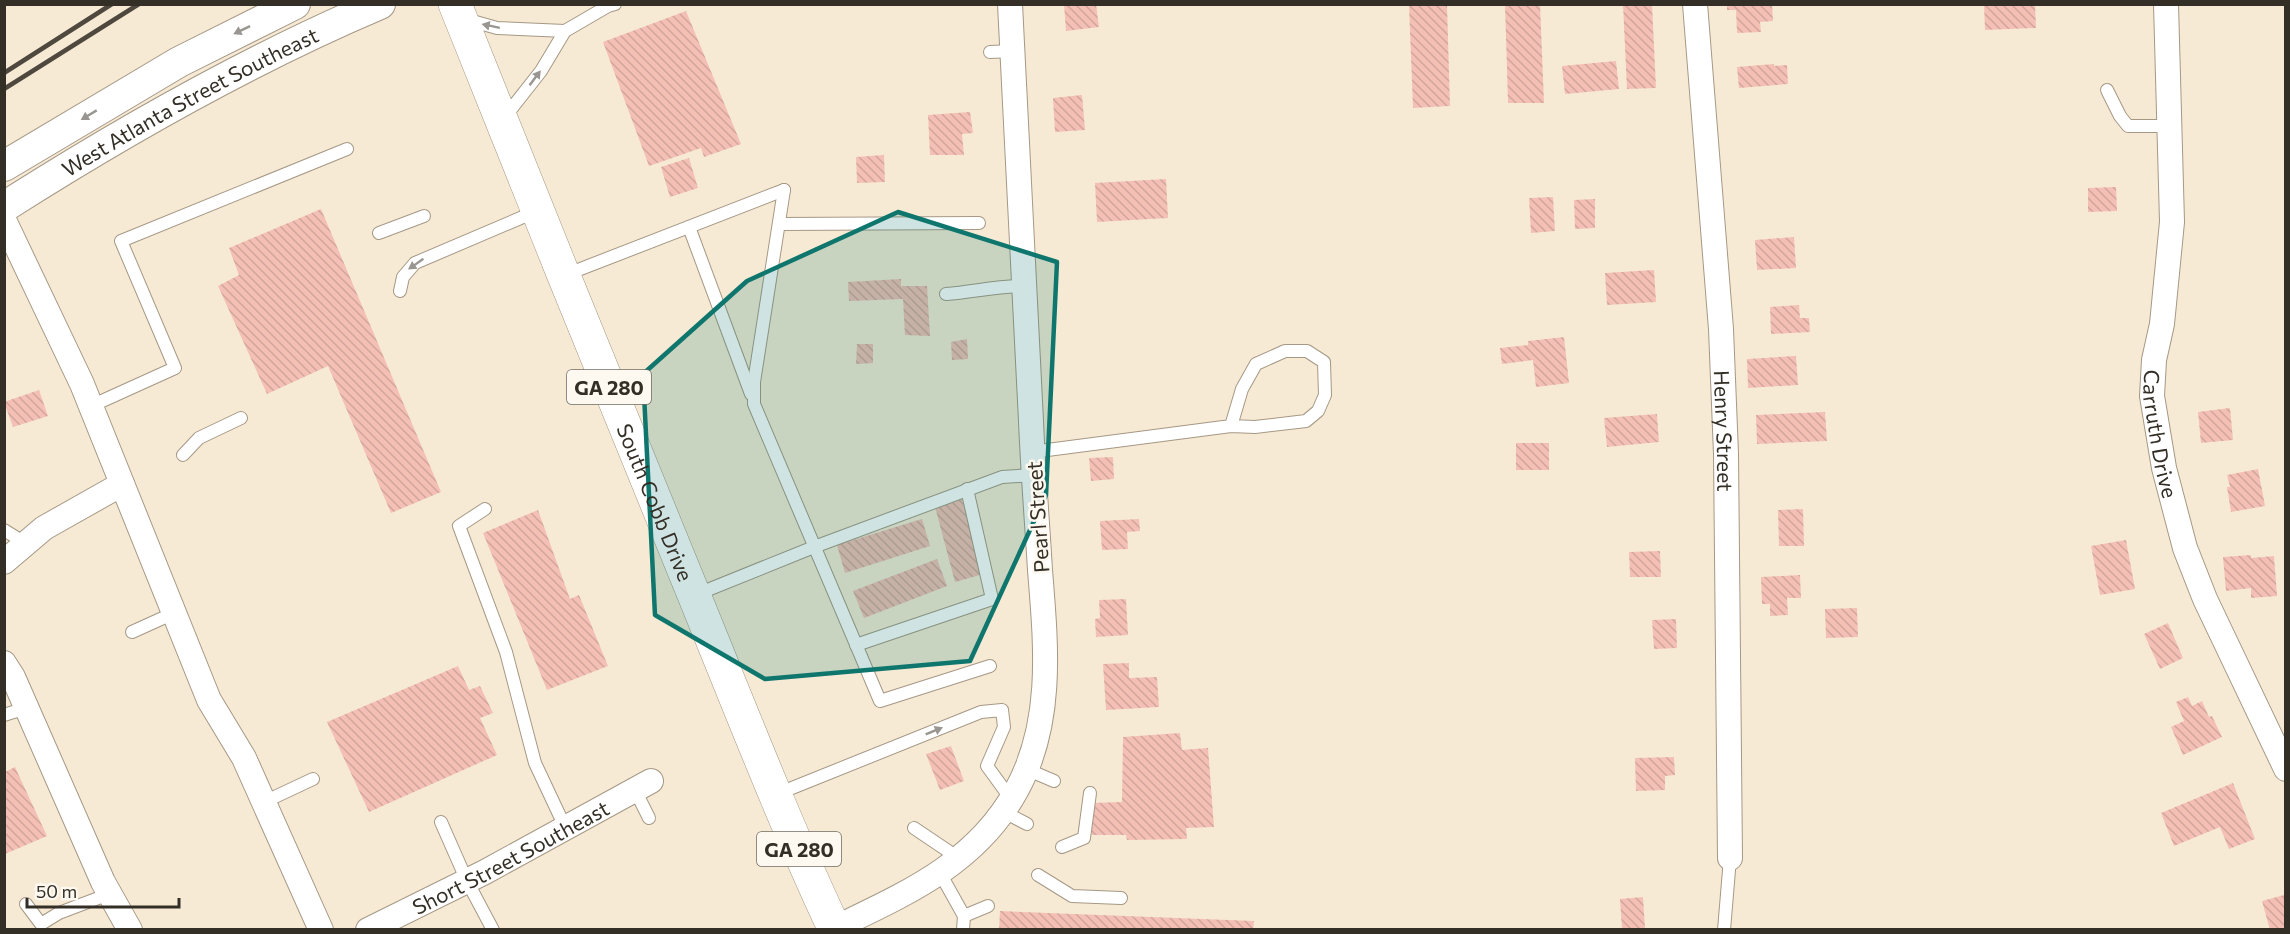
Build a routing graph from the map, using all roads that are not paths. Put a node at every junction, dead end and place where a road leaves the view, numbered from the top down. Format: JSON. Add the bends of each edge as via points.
{"nodes":[{"id":1,"x":295,"y":4,"type":"edge"},
{"id":2,"x":380,"y":4,"type":"edge"},
{"id":3,"x":615,"y":4,"type":"edge"},
{"id":4,"x":1010,"y":4,"type":"edge"},
{"id":5,"x":1695,"y":4,"type":"edge"},
{"id":6,"x":2166,"y":4,"type":"edge"},
{"id":7,"x":458,"y":11,"type":"edge"},
{"id":8,"x":565,"y":31,"type":"junction"},
{"id":9,"x":2108,"y":90,"type":"dead end"},
{"id":10,"x":501,"y":121,"type":"junction"},
{"id":11,"x":2170,"y":126,"type":"junction"},
{"id":12,"x":347,"y":149,"type":"dead end"},
{"id":13,"x":4,"y":165,"type":"edge"},
{"id":14,"x":4,"y":207,"type":"edge"},
{"id":15,"x":537,"y":211,"type":"junction"},
{"id":16,"x":424,"y":216,"type":"dead end"},
{"id":17,"x":4,"y":220,"type":"edge"},
{"id":18,"x":979,"y":223,"type":"dead end"},
{"id":19,"x":779,"y":224,"type":"junction"},
{"id":20,"x":689,"y":227,"type":"junction"},
{"id":21,"x":379,"y":233,"type":"dead end"},
{"id":22,"x":563,"y":276,"type":"junction"},
{"id":23,"x":1023,"y":286,"type":"junction"},
{"id":24,"x":400,"y":291,"type":"dead end"},
{"id":25,"x":946,"y":294,"type":"dead end"},
{"id":26,"x":754,"y":404,"type":"junction"},
{"id":27,"x":91,"y":406,"type":"junction"},
{"id":28,"x":241,"y":418,"type":"dead end"},
{"id":29,"x":1232,"y":426,"type":"junction"},
{"id":30,"x":183,"y":455,"type":"dead end"},
{"id":31,"x":1033,"y":464,"type":"junction"},
{"id":32,"x":122,"y":484,"type":"junction"},
{"id":33,"x":968,"y":489,"type":"junction"},
{"id":34,"x":485,"y":509,"type":"dead end"},
{"id":35,"x":4,"y":530,"type":"edge"},
{"id":36,"x":25,"y":543,"type":"junction"},
{"id":37,"x":814,"y":547,"type":"junction"},
{"id":38,"x":4,"y":562,"type":"edge"},
{"id":39,"x":694,"y":595,"type":"junction"},
{"id":40,"x":174,"y":613,"type":"junction"},
{"id":41,"x":132,"y":632,"type":"dead end"},
{"id":42,"x":856,"y":645,"type":"junction"},
{"id":43,"x":990,"y":666,"type":"dead end"},
{"id":44,"x":7,"y":671,"type":"edge"},
{"id":45,"x":15,"y":711,"type":"edge"},
{"id":46,"x":1026,"y":769,"type":"junction"},
{"id":47,"x":2286,"y":769,"type":"edge"},
{"id":48,"x":313,"y":779,"type":"dead end"},
{"id":49,"x":1054,"y":781,"type":"dead end"},
{"id":50,"x":643,"y":785,"type":"joint"},
{"id":51,"x":1090,"y":794,"type":"dead end"},
{"id":52,"x":777,"y":795,"type":"junction"},
{"id":53,"x":264,"y":802,"type":"junction"},
{"id":54,"x":1006,"y":805,"type":"junction"},
{"id":55,"x":649,"y":818,"type":"dead end"},
{"id":56,"x":441,"y":822,"type":"dead end"},
{"id":57,"x":1027,"y":824,"type":"dead end"},
{"id":58,"x":565,"y":827,"type":"junction"},
{"id":59,"x":914,"y":828,"type":"dead end"},
{"id":60,"x":1062,"y":847,"type":"dead end"},
{"id":61,"x":1730,"y":858,"type":"joint"},
{"id":62,"x":950,"y":866,"type":"junction"},
{"id":63,"x":1038,"y":875,"type":"dead end"},
{"id":64,"x":467,"y":881,"type":"junction"},
{"id":65,"x":109,"y":894,"type":"junction"},
{"id":66,"x":1121,"y":898,"type":"dead end"},
{"id":67,"x":26,"y":904,"type":"dead end"},
{"id":68,"x":987,"y":906,"type":"dead end"},
{"id":69,"x":964,"y":916,"type":"junction"},
{"id":70,"x":834,"y":929,"type":"edge"},
{"id":71,"x":130,"y":930,"type":"edge"},
{"id":72,"x":321,"y":930,"type":"edge"},
{"id":73,"x":368,"y":930,"type":"edge"},
{"id":74,"x":493,"y":930,"type":"edge"},
{"id":75,"x":963,"y":930,"type":"edge"},
{"id":76,"x":1724,"y":930,"type":"edge"}],
"edges":[{"from":1,"to":13,"type":"street","name":"West Atlanta Street Southeast","one_way":true,"via":[[159,73]]},
{"from":2,"to":14,"type":"street","name":"West Atlanta Street Southeast","via":[[271,53],[189,96],[98,147]]},
{"from":3,"to":8,"type":"lane"},
{"from":4,"to":23,"type":"street","name":"Pearl Street","via":[[1001,51]]},
{"from":5,"to":61,"type":"street","name":"Henry Street","via":[[1721,328]]},
{"from":6,"to":11,"type":"street","name":"Carruth Drive"},
{"from":8,"to":7,"type":"lane","one_way":true,"via":[[496,27]]},
{"from":7,"to":10,"type":"main road","name":"South Cobb Drive","number":"GA 280"},
{"from":10,"to":8,"type":"lane","one_way":true,"via":[[541,71]]},
{"from":9,"to":11,"type":"lane","via":[[2128,126]]},
{"from":10,"to":15,"type":"main road","name":"South Cobb Drive","number":"GA 280"},
{"from":11,"to":47,"type":"street","name":"Carruth Drive","via":[[2172,222],[2152,396],[2163,458],[2185,548],[2210,610]]},
{"from":12,"to":27,"type":"lane","via":[[121,241],[175,368]]},
{"from":15,"to":22,"type":"main road","name":"South Cobb Drive","number":"GA 280"},
{"from":15,"to":24,"type":"lane","one_way":true,"via":[[411,266]]},
{"from":16,"to":21,"type":"lane"},
{"from":17,"to":27,"type":"street"},
{"from":18,"to":19,"type":"lane"},
{"from":19,"to":20,"type":"lane","via":[[784,190]]},
{"from":19,"to":26,"type":"lane","via":[[754,382]]},
{"from":20,"to":22,"type":"lane"},
{"from":20,"to":26,"type":"lane"},
{"from":22,"to":39,"type":"main road","name":"South Cobb Drive","number":"GA 280"},
{"from":23,"to":25,"type":"lane"},
{"from":23,"to":31,"type":"street","name":"Pearl Street"},
{"from":26,"to":37,"type":"lane"},
{"from":27,"to":32,"type":"street"},
{"from":28,"to":30,"type":"lane","via":[[199,438]]},
{"from":29,"to":29,"type":"lane","via":[[1306,422],[1318,411],[1325,395],[1324,362],[1307,351],[1285,351],[1256,364],[1242,389]]},
{"from":29,"to":31,"type":"lane"},
{"from":31,"to":33,"type":"lane"},
{"from":31,"to":46,"type":"street","name":"Pearl Street","via":[[1045,666],[1040,725]]},
{"from":32,"to":36,"type":"street"},
{"from":32,"to":40,"type":"street"},
{"from":33,"to":37,"type":"lane"},
{"from":33,"to":42,"type":"lane","via":[[992,599]]},
{"from":34,"to":58,"type":"lane","via":[[459,526],[506,652],[535,763]]},
{"from":35,"to":36,"type":"lane"},
{"from":36,"to":38,"type":"street"},
{"from":37,"to":39,"type":"lane"},
{"from":37,"to":42,"type":"lane"},
{"from":39,"to":52,"type":"main road","name":"South Cobb Drive","number":"GA 280"},
{"from":40,"to":41,"type":"lane"},
{"from":40,"to":53,"type":"street","via":[[209,700],[244,758]]},
{"from":42,"to":43,"type":"lane","via":[[880,701]]},
{"from":44,"to":45,"type":"street"},
{"from":45,"to":65,"type":"street"},
{"from":46,"to":49,"type":"lane"},
{"from":46,"to":54,"type":"street","name":"Pearl Street"},
{"from":48,"to":53,"type":"lane"},
{"from":50,"to":55,"type":"lane"},
{"from":50,"to":58,"type":"street","name":"Short Street Southeast"},
{"from":51,"to":60,"type":"lane","via":[[1084,838]]},
{"from":52,"to":54,"type":"lane","one_way":true,"via":[[981,712],[1002,711],[1004,727],[987,766]]},
{"from":52,"to":70,"type":"main road","name":"South Cobb Drive","number":"GA 280"},
{"from":53,"to":72,"type":"street"},
{"from":54,"to":57,"type":"lane"},
{"from":54,"to":62,"type":"street","name":"Pearl Street","via":[[982,837]]},
{"from":56,"to":64,"type":"lane"},
{"from":58,"to":64,"type":"street","name":"Short Street Southeast"},
{"from":59,"to":62,"type":"lane"},
{"from":61,"to":76,"type":"lane"},
{"from":62,"to":69,"type":"lane"},
{"from":62,"to":70,"type":"street","name":"Pearl Street"},
{"from":63,"to":66,"type":"lane","via":[[1072,896]]},
{"from":64,"to":73,"type":"street","name":"Short Street Southeast"},
{"from":64,"to":74,"type":"lane"},
{"from":65,"to":67,"type":"lane","via":[[41,924]]},
{"from":65,"to":71,"type":"street"},
{"from":68,"to":69,"type":"lane"},
{"from":69,"to":75,"type":"lane"}]}
